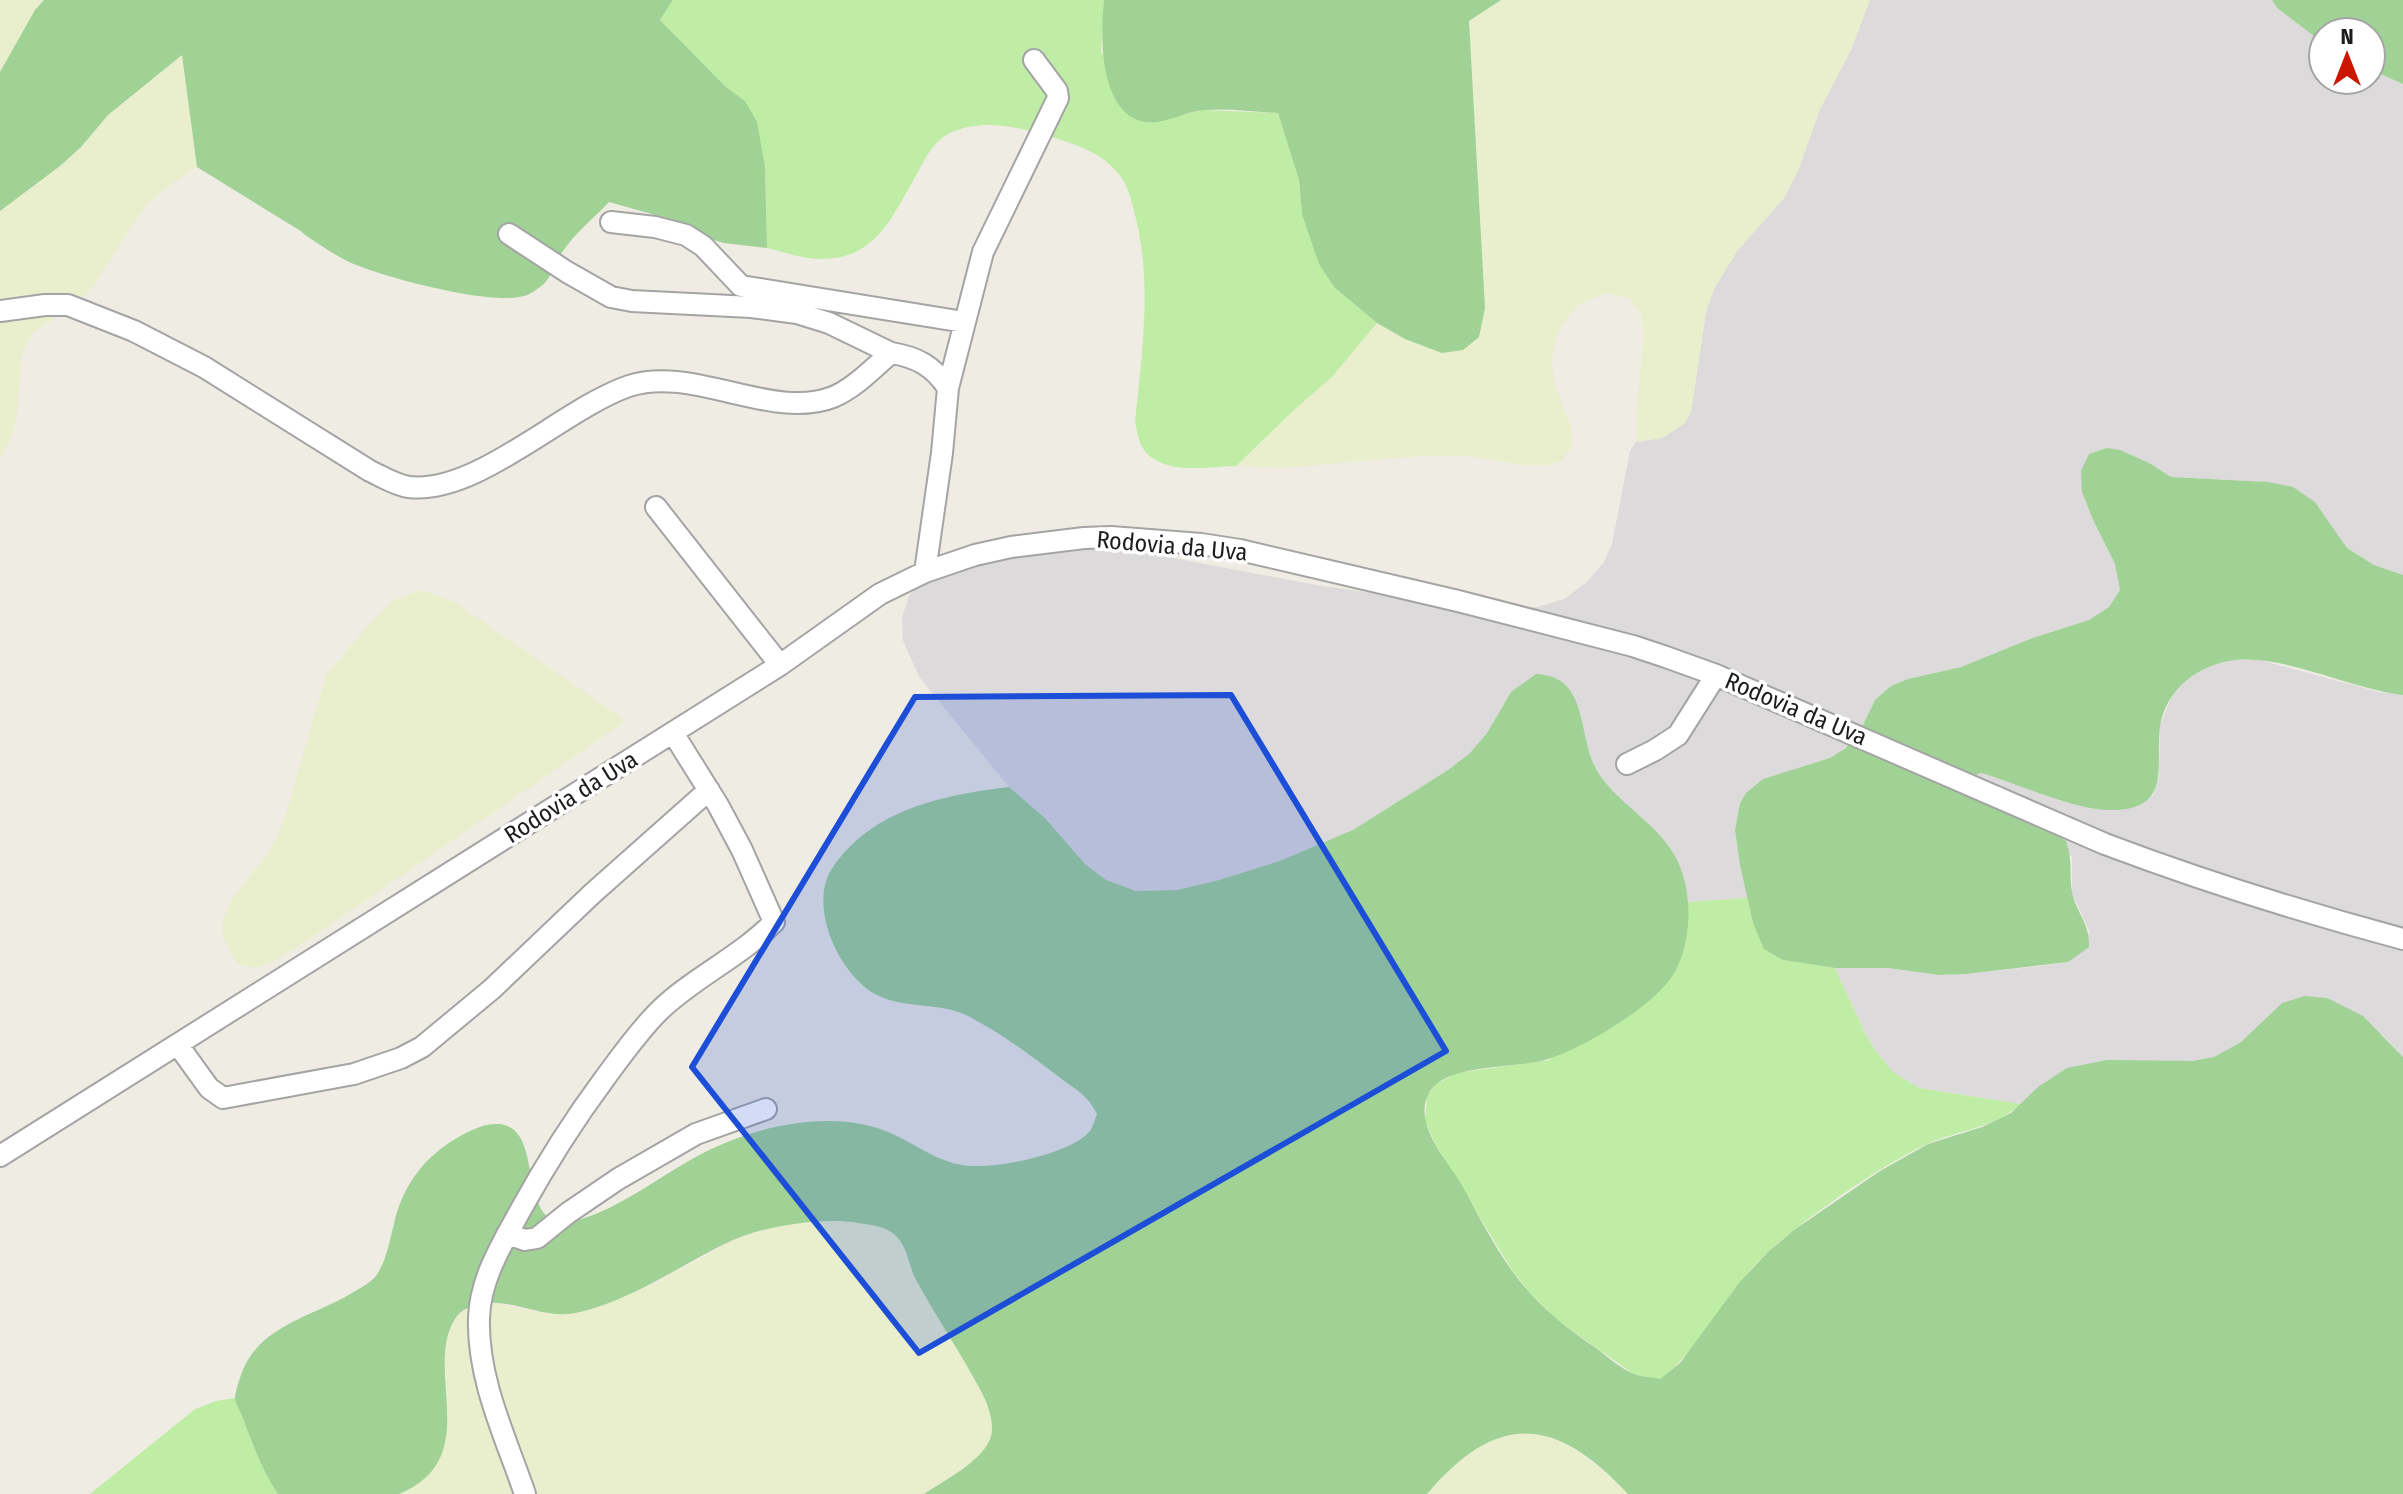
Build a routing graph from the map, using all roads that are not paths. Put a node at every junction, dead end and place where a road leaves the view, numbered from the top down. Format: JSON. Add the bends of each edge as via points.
{"nodes":[{"id":1,"x":1034,"y":60,"type":"dead end"},
{"id":2,"x":611,"y":222,"type":"dead end"},
{"id":3,"x":509,"y":234,"type":"dead end"},
{"id":4,"x":0,"y":311,"type":"edge"},
{"id":5,"x":964,"y":322,"type":"junction"},
{"id":6,"x":891,"y":353,"type":"junction"},
{"id":7,"x":948,"y":388,"type":"junction"},
{"id":8,"x":656,"y":507,"type":"dead end"},
{"id":9,"x":925,"y":572,"type":"junction"},
{"id":10,"x":780,"y":665,"type":"junction"},
{"id":11,"x":1716,"y":675,"type":"junction"},
{"id":12,"x":673,"y":733,"type":"junction"},
{"id":13,"x":1627,"y":764,"type":"dead end"},
{"id":14,"x":709,"y":790,"type":"junction"},
{"id":15,"x":2403,"y":939,"type":"edge"},
{"id":16,"x":178,"y":1045,"type":"junction"},
{"id":17,"x":766,"y":1109,"type":"dead end"},
{"id":18,"x":0,"y":1156,"type":"edge"},
{"id":19,"x":507,"y":1234,"type":"junction"},
{"id":20,"x":525,"y":1494,"type":"edge"}],
"edges":[{"from":1,"to":5,"type":"street","via":[[1058,98],[983,252]]},
{"from":2,"to":5,"type":"street","via":[[686,235],[741,286]]},
{"from":3,"to":6,"type":"street","via":[[611,297],[797,313]]},
{"from":4,"to":6,"type":"street","via":[[68,305],[122,326],[204,367],[370,471],[408,487],[457,480],[604,397],[647,381],[808,403],[835,396]]},
{"from":5,"to":7,"type":"street"},
{"from":6,"to":7,"type":"street","via":[[929,366]]},
{"from":7,"to":9,"type":"street"},
{"from":8,"to":10,"type":"street"},
{"from":9,"to":10,"type":"street","name":"Rodovia da Uva","via":[[880,594]]},
{"from":9,"to":11,"type":"street","name":"Rodovia da Uva","via":[[1011,547],[1084,538],[1201,544],[1458,601],[1633,646]]},
{"from":10,"to":12,"type":"street","name":"Rodovia da Uva"},
{"from":11,"to":13,"type":"street","via":[[1678,735]]},
{"from":11,"to":15,"type":"street","name":"Rodovia da Uva","via":[[2105,844],[2249,895]]},
{"from":12,"to":14,"type":"street"},
{"from":12,"to":16,"type":"street","name":"Rodovia da Uva"},
{"from":14,"to":16,"type":"street","via":[[492,989],[401,1058],[354,1074],[223,1098],[209,1088]]},
{"from":14,"to":19,"type":"street","via":[[774,922],[680,992],[635,1037],[576,1116]]},
{"from":16,"to":18,"type":"street","name":"Rodovia da Uva"},
{"from":17,"to":19,"type":"street","via":[[696,1134],[618,1179],[537,1238]]},
{"from":19,"to":20,"type":"street","via":[[483,1292],[480,1352]]}]}
